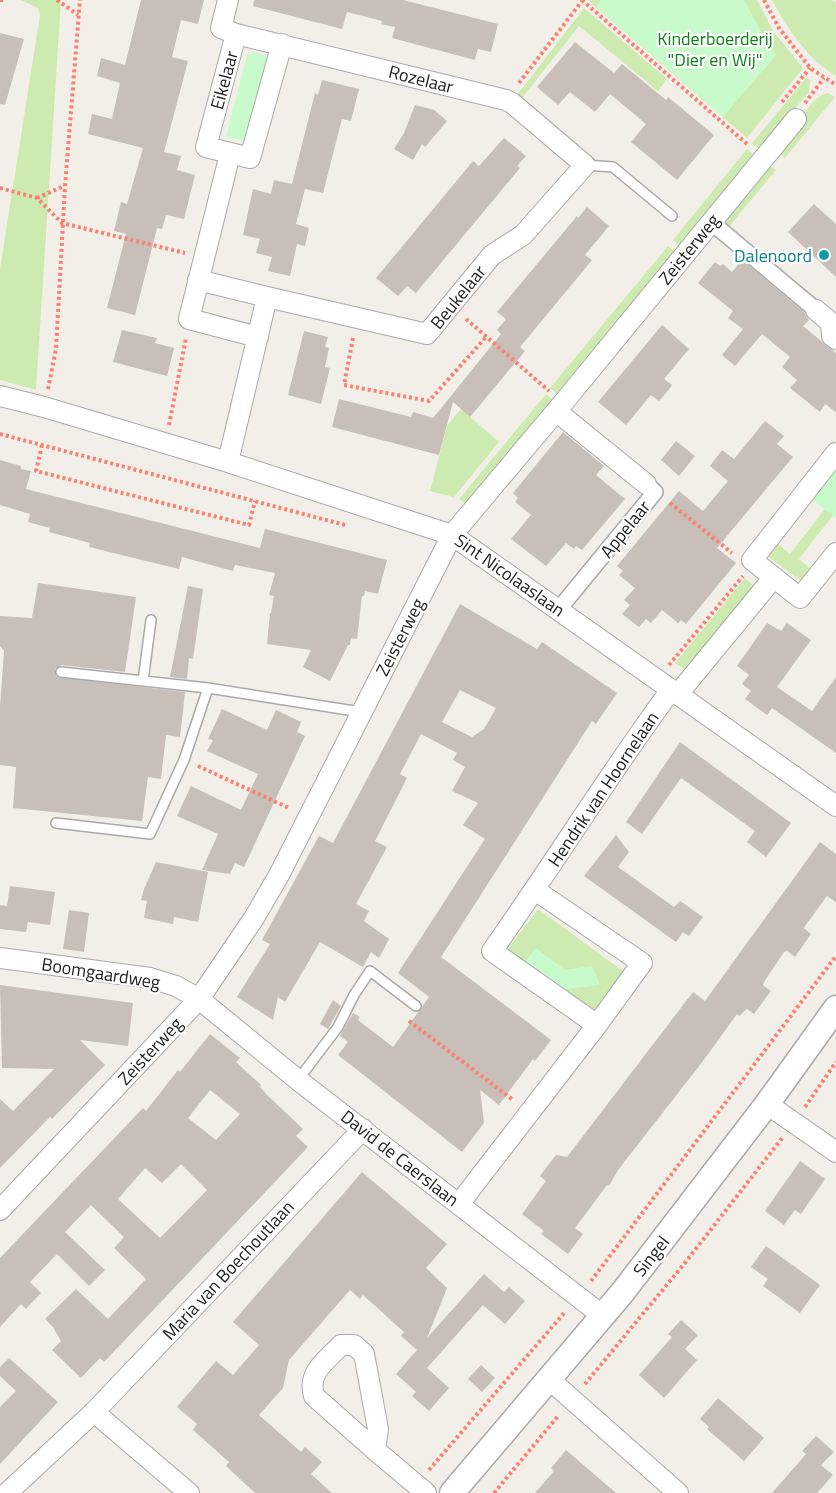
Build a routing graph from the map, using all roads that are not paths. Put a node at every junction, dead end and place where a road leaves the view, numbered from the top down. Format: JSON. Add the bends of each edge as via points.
{"nodes":[{"id":1,"x":228,"y":0,"type":"edge"},
{"id":2,"x":236,"y":34,"type":"junction"},
{"id":3,"x":282,"y":44,"type":"junction"},
{"id":4,"x":796,"y":119,"type":"road end"},
{"id":5,"x":230,"y":154,"type":"junction"},
{"id":6,"x":583,"y":168,"type":"junction"},
{"id":7,"x":672,"y":216,"type":"dead end"},
{"id":8,"x":711,"y":222,"type":"junction"},
{"id":9,"x":198,"y":280,"type":"junction"},
{"id":10,"x":267,"y":297,"type":"junction"},
{"id":11,"x":816,"y":310,"type":"joint"},
{"id":12,"x":258,"y":337,"type":"junction"},
{"id":13,"x":836,"y":339,"type":"edge"},
{"id":14,"x":0,"y":396,"type":"edge"},
{"id":15,"x":560,"y":407,"type":"junction"},
{"id":16,"x":836,"y":453,"type":"edge"},
{"id":17,"x":228,"y":462,"type":"junction"},
{"id":18,"x":651,"y":488,"type":"joint"},
{"id":19,"x":452,"y":534,"type":"junction"},
{"id":20,"x":836,"y":553,"type":"edge"},
{"id":21,"x":774,"y":577,"type":"junction"},
{"id":22,"x":559,"y":609,"type":"junction"},
{"id":23,"x":152,"y":620,"type":"dead end"},
{"id":24,"x":61,"y":672,"type":"dead end"},
{"id":25,"x":143,"y":681,"type":"junction"},
{"id":26,"x":208,"y":688,"type":"junction"},
{"id":27,"x":669,"y":688,"type":"junction"},
{"id":28,"x":361,"y":712,"type":"junction"},
{"id":29,"x":836,"y":806,"type":"edge"},
{"id":30,"x":56,"y":823,"type":"dead end"},
{"id":31,"x":535,"y":890,"type":"junction"},
{"id":32,"x":0,"y":958,"type":"edge"},
{"id":33,"x":199,"y":999,"type":"junction"},
{"id":34,"x":416,"y":1006,"type":"road end"},
{"id":35,"x":836,"y":1008,"type":"edge"},
{"id":36,"x":597,"y":1025,"type":"junction"},
{"id":37,"x":298,"y":1080,"type":"junction"},
{"id":38,"x":767,"y":1104,"type":"junction"},
{"id":39,"x":363,"y":1129,"type":"junction"},
{"id":40,"x":836,"y":1152,"type":"edge"},
{"id":41,"x":459,"y":1203,"type":"junction"},
{"id":42,"x":0,"y":1210,"type":"edge"},
{"id":43,"x":603,"y":1316,"type":"junction"},
{"id":44,"x":550,"y":1380,"type":"junction"},
{"id":45,"x":94,"y":1412,"type":"junction"},
{"id":46,"x":375,"y":1450,"type":"junction"},
{"id":47,"x":421,"y":1489,"type":"edge"},
{"id":48,"x":7,"y":1493,"type":"edge"},
{"id":49,"x":189,"y":1493,"type":"edge"},
{"id":50,"x":452,"y":1493,"type":"edge"},
{"id":51,"x":678,"y":1493,"type":"edge"}],
"edges":[{"from":1,"to":2,"type":"street","name":"Eikelaar","via":[[221,28]]},
{"from":2,"to":3,"type":"street","name":"Rozelaar"},
{"from":2,"to":5,"type":"street","name":"Eikelaar","via":[[206,147]]},
{"from":3,"to":5,"type":"street","via":[[250,158]]},
{"from":3,"to":6,"type":"street","name":"Rozelaar","via":[[506,100]]},
{"from":4,"to":8,"type":"street","name":"Zeisterweg"},
{"from":5,"to":9,"type":"street"},
{"from":6,"to":7,"type":"lane","via":[[613,168]]},
{"from":6,"to":10,"type":"street","name":"Beukelaar","via":[[523,235],[492,255],[428,334]]},
{"from":8,"to":11,"type":"street"},
{"from":8,"to":15,"type":"street","name":"Zeisterweg"},
{"from":9,"to":10,"type":"street"},
{"from":9,"to":12,"type":"street","via":[[189,319]]},
{"from":10,"to":12,"type":"street"},
{"from":11,"to":13,"type":"street","via":[[831,323]]},
{"from":12,"to":17,"type":"street"},
{"from":14,"to":17,"type":"street","name":"Sint Nicolaaslaan"},
{"from":15,"to":18,"type":"street","name":"Appelaar"},
{"from":15,"to":19,"type":"street","name":"Zeisterweg"},
{"from":16,"to":21,"type":"street","via":[[752,560]]},
{"from":17,"to":19,"type":"street","name":"Sint Nicolaaslaan"},
{"from":18,"to":22,"type":"street","name":"Appelaar"},
{"from":19,"to":22,"type":"street","name":"Sint Nicolaaslaan"},
{"from":19,"to":28,"type":"street","name":"Zeisterweg"},
{"from":20,"to":21,"type":"street","via":[[800,598]]},
{"from":21,"to":27,"type":"street","name":"Hendrik van Hoornelaan"},
{"from":22,"to":27,"type":"street","name":"Sint Nicolaaslaan"},
{"from":23,"to":25,"type":"lane"},
{"from":24,"to":25,"type":"lane"},
{"from":25,"to":26,"type":"lane"},
{"from":26,"to":28,"type":"lane"},
{"from":26,"to":30,"type":"lane","via":[[184,760],[150,834]]},
{"from":27,"to":29,"type":"street","name":"Sint Nicolaaslaan"},
{"from":27,"to":31,"type":"street","name":"Hendrik van Hoornelaan"},
{"from":28,"to":33,"type":"street","name":"Zeisterweg","via":[[254,918]]},
{"from":31,"to":36,"type":"street","name":"Hendrik van Hoornelaan","via":[[492,951]]},
{"from":31,"to":36,"type":"street","via":[[642,963]]},
{"from":32,"to":33,"type":"street","name":"Boomgaardweg","via":[[150,978]]},
{"from":33,"to":37,"type":"street","name":"David de Caerslaan"},
{"from":33,"to":42,"type":"street","name":"Zeisterweg"},
{"from":34,"to":37,"type":"lane","via":[[370,971],[338,1027]]},
{"from":35,"to":38,"type":"street","name":"Singel"},
{"from":36,"to":41,"type":"street"},
{"from":37,"to":39,"type":"street","name":"David de Caerslaan"},
{"from":38,"to":40,"type":"street"},
{"from":38,"to":43,"type":"street","name":"Singel"},
{"from":39,"to":41,"type":"street","name":"David de Caerslaan"},
{"from":39,"to":45,"type":"street","name":"Maria van Boechoutlaan"},
{"from":41,"to":43,"type":"street","name":"David de Caerslaan"},
{"from":43,"to":44,"type":"street","name":"Singel"},
{"from":44,"to":50,"type":"street","name":"Singel"},
{"from":44,"to":51,"type":"street"},
{"from":45,"to":48,"type":"street","name":"Maria van Boechoutlaan"},
{"from":45,"to":49,"type":"street"},
{"from":46,"to":46,"type":"street","via":[[378,1429],[364,1354],[354,1345],[340,1345],[313,1375],[314,1396]]},
{"from":46,"to":47,"type":"street"}]}
